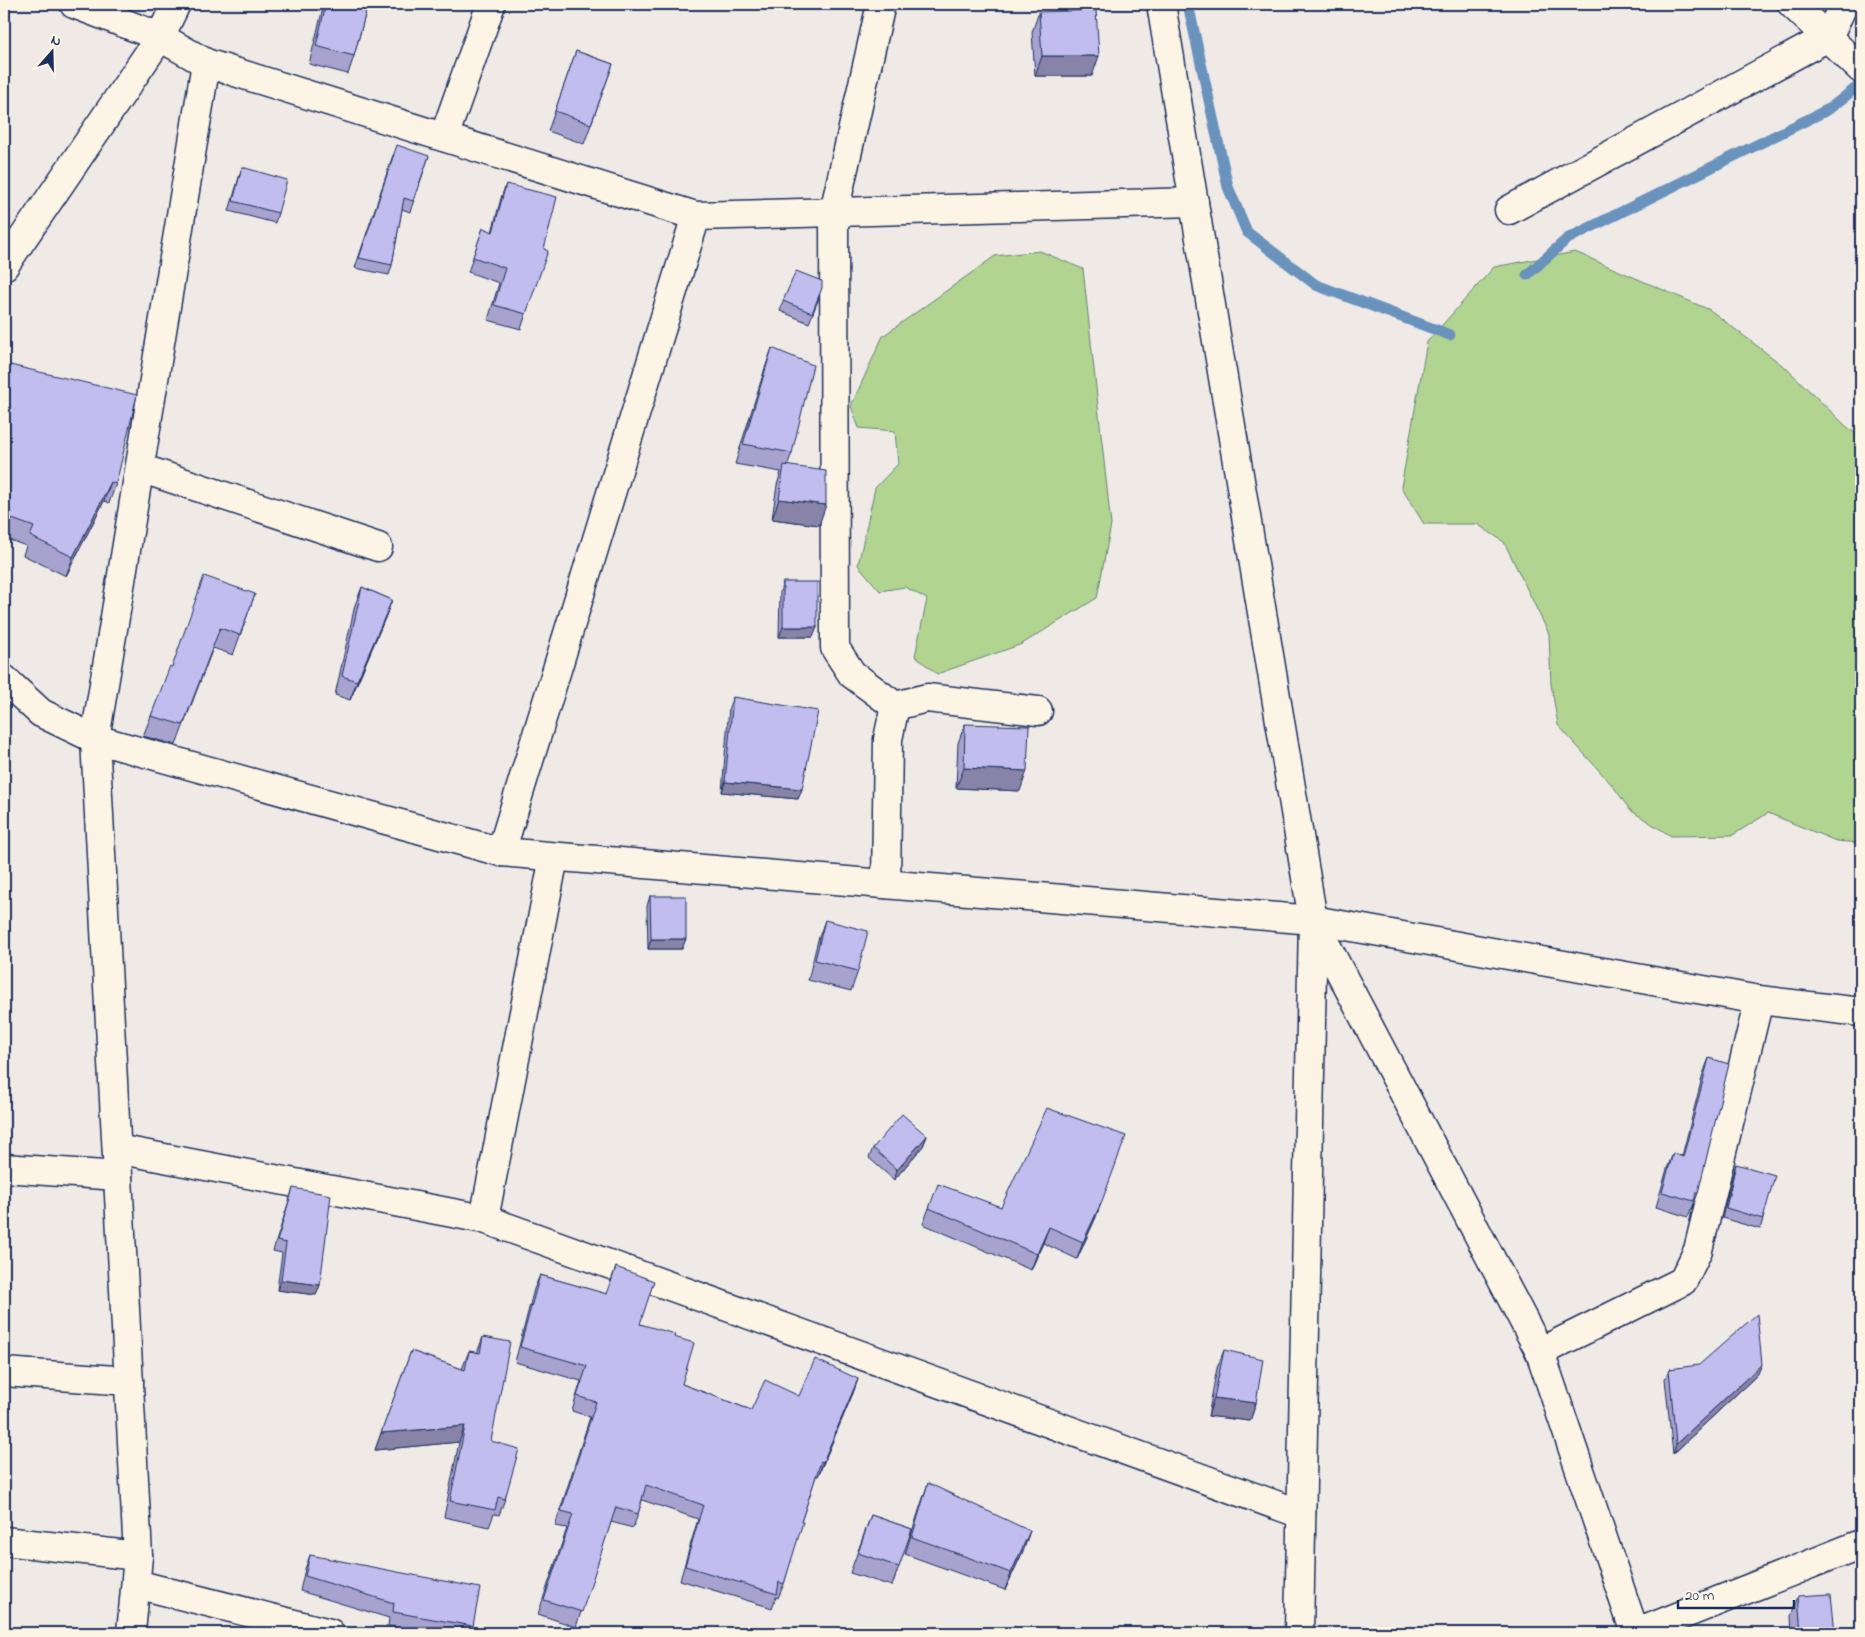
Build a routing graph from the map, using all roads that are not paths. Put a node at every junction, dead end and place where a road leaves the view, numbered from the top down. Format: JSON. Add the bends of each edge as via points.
{"nodes":[{"id":1,"x":74,"y":4,"type":"edge"},
{"id":2,"x":176,"y":4,"type":"edge"},
{"id":3,"x":491,"y":4,"type":"edge"},
{"id":4,"x":881,"y":4,"type":"edge"},
{"id":5,"x":1161,"y":4,"type":"edge"},
{"id":6,"x":1792,"y":4,"type":"edge"},
{"id":7,"x":1844,"y":4,"type":"edge"},
{"id":8,"x":160,"y":37,"type":"junction"},
{"id":9,"x":1828,"y":38,"type":"junction"},
{"id":10,"x":206,"y":62,"type":"junction"},
{"id":11,"x":1861,"y":69,"type":"edge"},
{"id":12,"x":444,"y":137,"type":"junction"},
{"id":13,"x":1194,"y":202,"type":"junction"},
{"id":14,"x":1508,"y":210,"type":"dead end"},
{"id":15,"x":834,"y":212,"type":"junction"},
{"id":16,"x":696,"y":216,"type":"junction"},
{"id":17,"x":4,"y":266,"type":"edge"},
{"id":18,"x":140,"y":468,"type":"junction"},
{"id":19,"x":378,"y":547,"type":"dead end"},
{"id":20,"x":4,"y":680,"type":"edge"},
{"id":21,"x":895,"y":706,"type":"junction"},
{"id":22,"x":1038,"y":711,"type":"dead end"},
{"id":23,"x":95,"y":739,"type":"junction"},
{"id":24,"x":501,"y":852,"type":"junction"},
{"id":25,"x":554,"y":857,"type":"junction"},
{"id":26,"x":886,"y":884,"type":"junction"},
{"id":27,"x":1313,"y":920,"type":"junction"},
{"id":28,"x":1759,"y":1000,"type":"junction"},
{"id":29,"x":1861,"y":1012,"type":"edge"},
{"id":30,"x":118,"y":1162,"type":"junction"},
{"id":31,"x":4,"y":1168,"type":"edge"},
{"id":32,"x":484,"y":1219,"type":"junction"},
{"id":33,"x":1540,"y":1352,"type":"junction"},
{"id":34,"x":4,"y":1372,"type":"edge"},
{"id":35,"x":129,"y":1381,"type":"junction"},
{"id":36,"x":1301,"y":1514,"type":"junction"},
{"id":37,"x":4,"y":1542,"type":"edge"},
{"id":38,"x":1861,"y":1544,"type":"edge"},
{"id":39,"x":138,"y":1556,"type":"junction"},
{"id":40,"x":136,"y":1584,"type":"junction"},
{"id":41,"x":131,"y":1633,"type":"edge"},
{"id":42,"x":330,"y":1633,"type":"edge"},
{"id":43,"x":1299,"y":1633,"type":"edge"},
{"id":44,"x":1636,"y":1633,"type":"edge"}],
"edges":[{"from":1,"to":8,"type":"street"},
{"from":2,"to":8,"type":"street"},
{"from":3,"to":12,"type":"street"},
{"from":4,"to":15,"type":"street"},
{"from":5,"to":13,"type":"street"},
{"from":6,"to":9,"type":"street"},
{"from":7,"to":9,"type":"street"},
{"from":8,"to":10,"type":"street"},
{"from":8,"to":17,"type":"street"},
{"from":9,"to":11,"type":"street"},
{"from":9,"to":14,"type":"street"},
{"from":10,"to":12,"type":"street"},
{"from":10,"to":18,"type":"street"},
{"from":12,"to":16,"type":"street"},
{"from":13,"to":15,"type":"street"},
{"from":13,"to":27,"type":"street"},
{"from":15,"to":16,"type":"street"},
{"from":15,"to":21,"type":"street","via":[[835,648],[852,674]]},
{"from":16,"to":24,"type":"street"},
{"from":18,"to":19,"type":"street"},
{"from":18,"to":23,"type":"street"},
{"from":20,"to":23,"type":"street","via":[[41,713]]},
{"from":21,"to":22,"type":"street","via":[[927,698]]},
{"from":21,"to":26,"type":"street","via":[[888,739]]},
{"from":23,"to":24,"type":"street"},
{"from":23,"to":30,"type":"street"},
{"from":24,"to":25,"type":"street"},
{"from":25,"to":26,"type":"street"},
{"from":25,"to":32,"type":"street"},
{"from":26,"to":27,"type":"street"},
{"from":27,"to":28,"type":"street"},
{"from":27,"to":33,"type":"street"},
{"from":27,"to":36,"type":"street"},
{"from":28,"to":29,"type":"street"},
{"from":28,"to":33,"type":"street","via":[[1698,1250],[1683,1281]]},
{"from":30,"to":31,"type":"street"},
{"from":30,"to":32,"type":"street"},
{"from":30,"to":35,"type":"street"},
{"from":32,"to":36,"type":"street"},
{"from":33,"to":44,"type":"street"},
{"from":34,"to":35,"type":"street"},
{"from":35,"to":39,"type":"street"},
{"from":36,"to":43,"type":"street"},
{"from":37,"to":39,"type":"street"},
{"from":38,"to":44,"type":"street"},
{"from":39,"to":40,"type":"street"},
{"from":40,"to":41,"type":"street"},
{"from":40,"to":42,"type":"street"}]}
